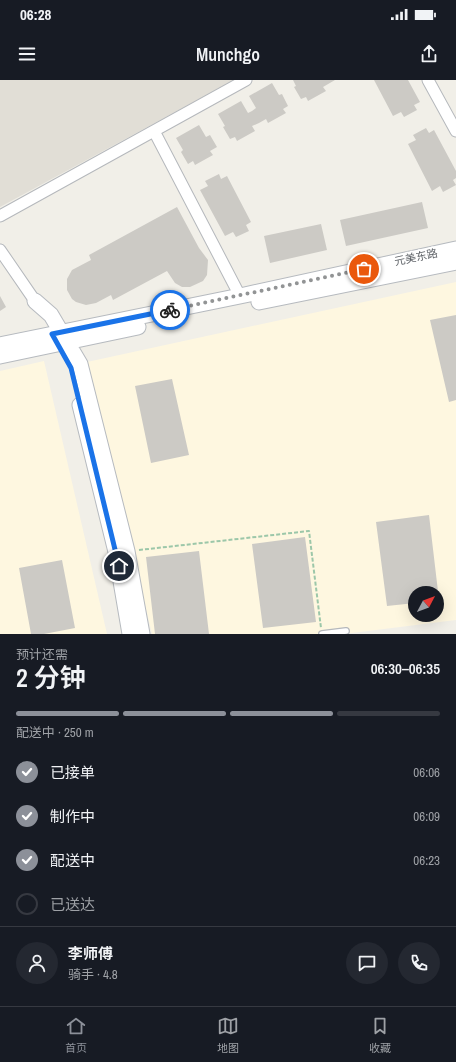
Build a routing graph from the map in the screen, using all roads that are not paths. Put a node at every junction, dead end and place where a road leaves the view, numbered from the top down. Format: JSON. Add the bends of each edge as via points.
{"nodes":[{"id":1,"x":246,"y":80,"type":"edge"},
{"id":2,"x":428,"y":80,"type":"edge"},
{"id":3,"x":154,"y":131,"type":"junction"},
{"id":4,"x":456,"y":131,"type":"edge"},
{"id":5,"x":0,"y":216,"type":"edge"},
{"id":6,"x":456,"y":248,"type":"edge"},
{"id":7,"x":0,"y":250,"type":"edge"},
{"id":8,"x":456,"y":262,"type":"edge"},
{"id":9,"x":240,"y":296,"type":"junction"},
{"id":10,"x":36,"y":301,"type":"joint"},
{"id":11,"x":59,"y":338,"type":"junction"},
{"id":12,"x":0,"y":345,"type":"edge"},
{"id":13,"x":0,"y":356,"type":"edge"},
{"id":14,"x":346,"y":631,"type":"dead end"},
{"id":15,"x":130,"y":634,"type":"edge"},
{"id":16,"x":142,"y":634,"type":"edge"},
{"id":17,"x":322,"y":634,"type":"edge"}],
"edges":[{"from":1,"to":3,"type":"street"},
{"from":2,"to":4,"type":"street"},
{"from":3,"to":5,"type":"street"},
{"from":3,"to":9,"type":"street"},
{"from":6,"to":9,"type":"street","name":"元美东路"},
{"from":7,"to":10,"type":"street"},
{"from":8,"to":11,"type":"street","name":"元美东路"},
{"from":9,"to":11,"type":"street","name":"元美东路"},
{"from":10,"to":11,"type":"street","via":[[51,315]]},
{"from":11,"to":12,"type":"street","name":"元美东路"},
{"from":11,"to":13,"type":"street","name":"元美东路"},
{"from":11,"to":15,"type":"street","via":[[71,368],[116,552]]},
{"from":11,"to":16,"type":"street","via":[[80,364],[127,551]]},
{"from":14,"to":17,"type":"lane"}]}
